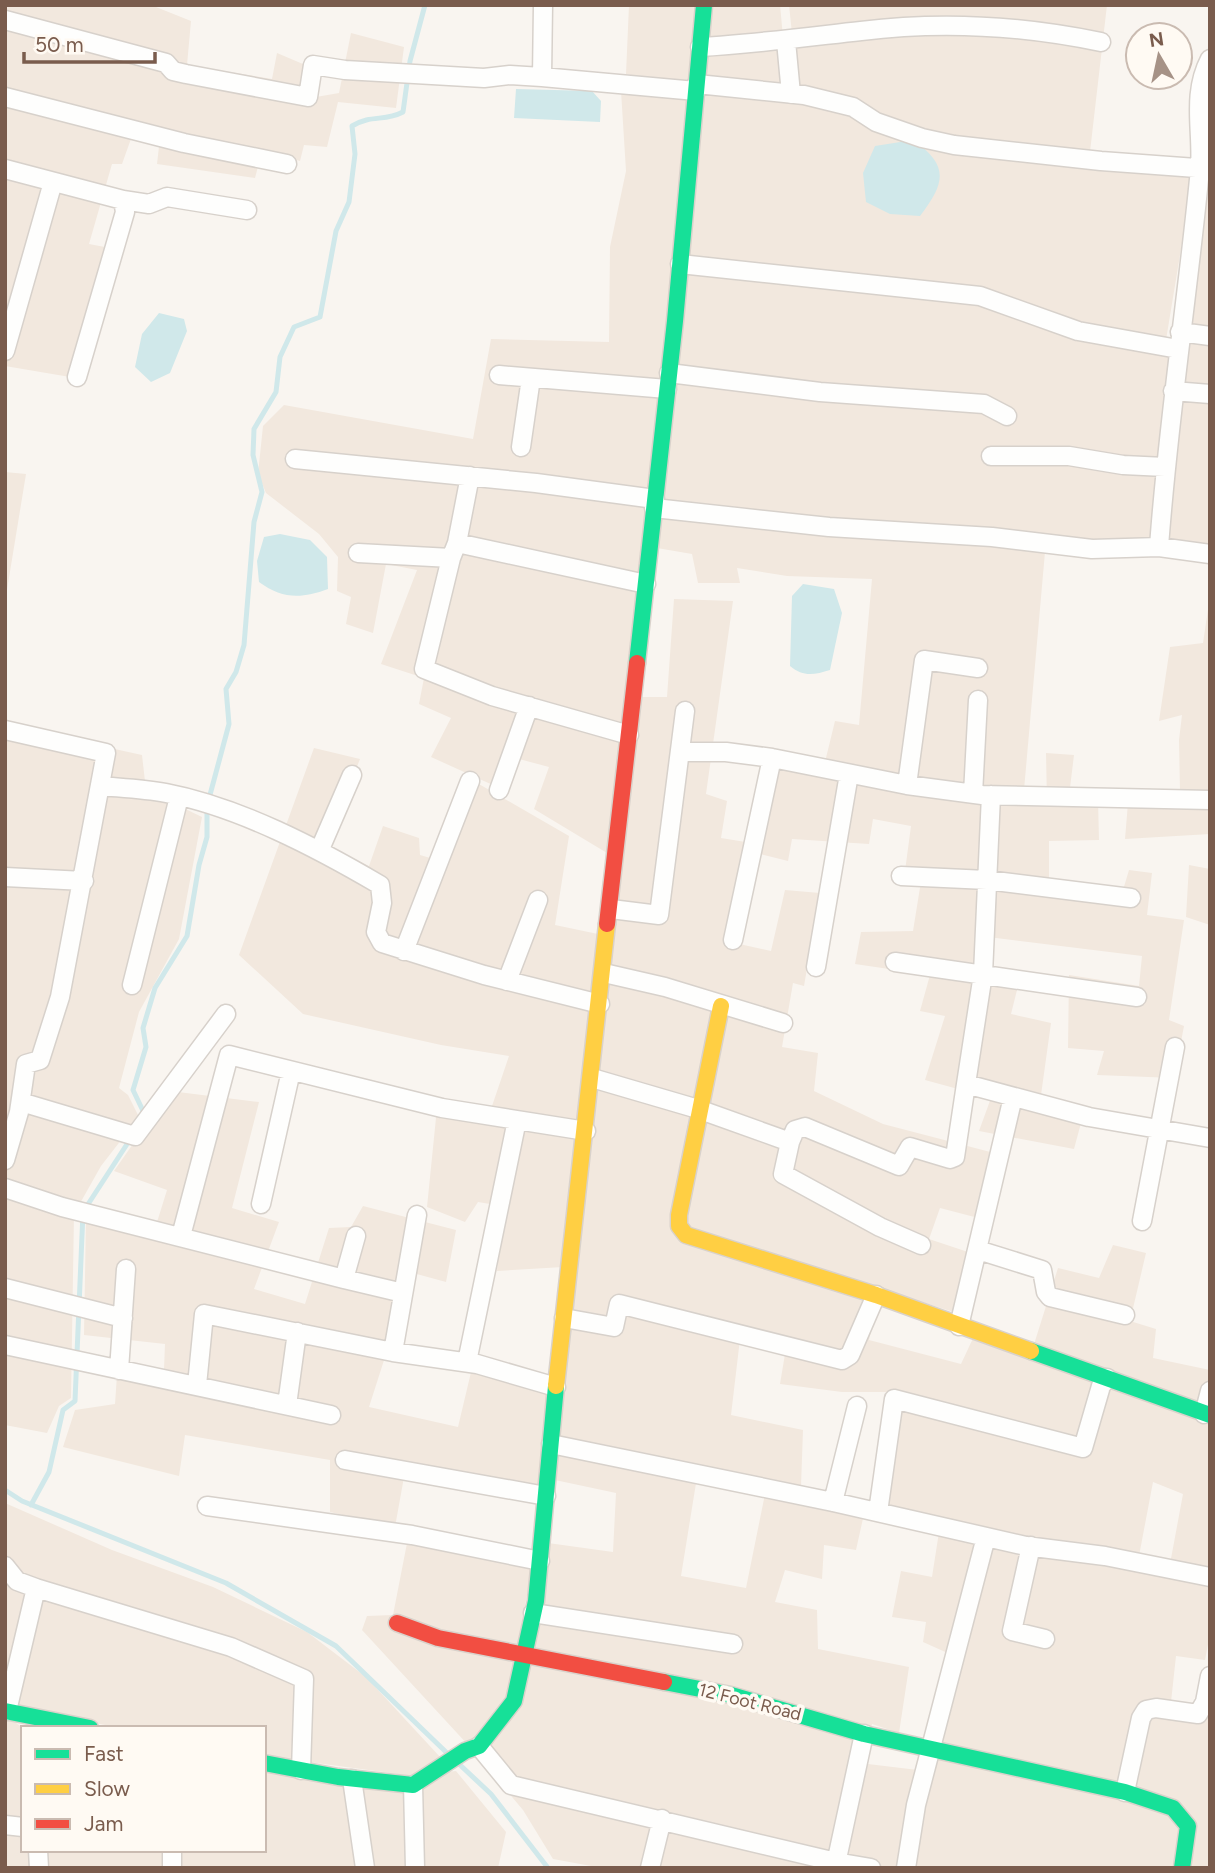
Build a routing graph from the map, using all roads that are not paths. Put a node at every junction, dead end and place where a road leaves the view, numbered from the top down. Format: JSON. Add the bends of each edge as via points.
{"nodes":[{"id":1,"x":543,"y":5,"type":"edge"},
{"id":2,"x":704,"y":5,"type":"edge"},
{"id":3,"x":5,"y":20,"type":"edge"},
{"id":4,"x":786,"y":41,"type":"junction"},
{"id":5,"x":1101,"y":42,"type":"dead end"},
{"id":6,"x":700,"y":47,"type":"junction"},
{"id":7,"x":1210,"y":60,"type":"edge"},
{"id":8,"x":542,"y":77,"type":"junction"},
{"id":9,"x":696,"y":88,"type":"junction"},
{"id":10,"x":791,"y":94,"type":"junction"},
{"id":11,"x":5,"y":97,"type":"edge"},
{"id":12,"x":287,"y":164,"type":"dead end"},
{"id":13,"x":1205,"y":167,"type":"edge"},
{"id":14,"x":5,"y":169,"type":"edge"},
{"id":15,"x":52,"y":182,"type":"junction"},
{"id":16,"x":123,"y":200,"type":"junction"},
{"id":17,"x":247,"y":210,"type":"dead end"},
{"id":18,"x":680,"y":264,"type":"junction"},
{"id":19,"x":1210,"y":336,"type":"edge"},
{"id":20,"x":1179,"y":340,"type":"junction"},
{"id":21,"x":5,"y":351,"type":"edge"},
{"id":22,"x":499,"y":375,"type":"dead end"},
{"id":23,"x":77,"y":377,"type":"dead end"},
{"id":24,"x":531,"y":378,"type":"junction"},
{"id":25,"x":668,"y":381,"type":"junction"},
{"id":26,"x":1173,"y":391,"type":"junction"},
{"id":27,"x":1210,"y":394,"type":"edge"},
{"id":28,"x":1007,"y":416,"type":"dead end"},
{"id":29,"x":521,"y":447,"type":"dead end"},
{"id":30,"x":991,"y":456,"type":"dead end"},
{"id":31,"x":295,"y":459,"type":"dead end"},
{"id":32,"x":1164,"y":467,"type":"junction"},
{"id":33,"x":470,"y":476,"type":"junction"},
{"id":34,"x":655,"y":504,"type":"junction"},
{"id":35,"x":1159,"y":547,"type":"junction"},
{"id":36,"x":454,"y":550,"type":"junction"},
{"id":37,"x":358,"y":553,"type":"dead end"},
{"id":38,"x":1210,"y":554,"type":"edge"},
{"id":39,"x":646,"y":584,"type":"junction"},
{"id":40,"x":978,"y":668,"type":"dead end"},
{"id":41,"x":978,"y":700,"type":"dead end"},
{"id":42,"x":529,"y":706,"type":"junction"},
{"id":43,"x":685,"y":710,"type":"dead end"},
{"id":44,"x":5,"y":730,"type":"edge"},
{"id":45,"x":629,"y":736,"type":"junction"},
{"id":46,"x":682,"y":752,"type":"junction"},
{"id":47,"x":772,"y":758,"type":"junction"},
{"id":48,"x":849,"y":774,"type":"junction"},
{"id":49,"x":352,"y":775,"type":"dead end"},
{"id":50,"x":470,"y":781,"type":"dead end"},
{"id":51,"x":907,"y":785,"type":"junction"},
{"id":52,"x":101,"y":786,"type":"junction"},
{"id":53,"x":499,"y":790,"type":"dead end"},
{"id":54,"x":982,"y":795,"type":"junction"},
{"id":55,"x":179,"y":797,"type":"junction"},
{"id":56,"x":1210,"y":800,"type":"edge"},
{"id":57,"x":320,"y":849,"type":"junction"},
{"id":58,"x":901,"y":876,"type":"dead end"},
{"id":59,"x":5,"y":877,"type":"edge"},
{"id":60,"x":84,"y":880,"type":"junction"},
{"id":61,"x":987,"y":880,"type":"junction"},
{"id":62,"x":1131,"y":898,"type":"dead end"},
{"id":63,"x":538,"y":900,"type":"dead end"},
{"id":64,"x":611,"y":909,"type":"junction"},
{"id":65,"x":733,"y":940,"type":"dead end"},
{"id":66,"x":404,"y":951,"type":"junction"},
{"id":67,"x":895,"y":961,"type":"dead end"},
{"id":68,"x":816,"y":967,"type":"dead end"},
{"id":69,"x":604,"y":973,"type":"junction"},
{"id":70,"x":983,"y":974,"type":"junction"},
{"id":71,"x":507,"y":981,"type":"junction"},
{"id":72,"x":132,"y":985,"type":"dead end"},
{"id":73,"x":1137,"y":997,"type":"dead end"},
{"id":74,"x":600,"y":1004,"type":"junction"},
{"id":75,"x":722,"y":1006,"type":"junction"},
{"id":76,"x":226,"y":1014,"type":"dead end"},
{"id":77,"x":783,"y":1023,"type":"dead end"},
{"id":78,"x":1175,"y":1046,"type":"dead end"},
{"id":79,"x":291,"y":1071,"type":"junction"},
{"id":80,"x":592,"y":1078,"type":"junction"},
{"id":81,"x":966,"y":1084,"type":"junction"},
{"id":82,"x":1013,"y":1097,"type":"junction"},
{"id":83,"x":15,"y":1108,"type":"edge"},
{"id":84,"x":698,"y":1109,"type":"junction"},
{"id":85,"x":517,"y":1120,"type":"junction"},
{"id":86,"x":586,"y":1131,"type":"junction"},
{"id":87,"x":1161,"y":1131,"type":"junction"},
{"id":88,"x":1210,"y":1138,"type":"edge"},
{"id":89,"x":790,"y":1142,"type":"junction"},
{"id":90,"x":5,"y":1160,"type":"edge"},
{"id":91,"x":5,"y":1188,"type":"edge"},
{"id":92,"x":261,"y":1205,"type":"dead end"},
{"id":93,"x":416,"y":1215,"type":"dead end"},
{"id":94,"x":1142,"y":1222,"type":"dead end"},
{"id":95,"x":181,"y":1236,"type":"junction"},
{"id":96,"x":356,"y":1236,"type":"dead end"},
{"id":97,"x":921,"y":1245,"type":"dead end"},
{"id":98,"x":978,"y":1250,"type":"junction"},
{"id":99,"x":126,"y":1269,"type":"dead end"},
{"id":100,"x":344,"y":1279,"type":"junction"},
{"id":101,"x":5,"y":1288,"type":"edge"},
{"id":102,"x":403,"y":1293,"type":"junction"},
{"id":103,"x":876,"y":1295,"type":"junction"},
{"id":104,"x":1125,"y":1315,"type":"dead end"},
{"id":105,"x":122,"y":1318,"type":"junction"},
{"id":106,"x":564,"y":1318,"type":"junction"},
{"id":107,"x":959,"y":1326,"type":"junction"},
{"id":108,"x":297,"y":1332,"type":"junction"},
{"id":109,"x":5,"y":1345,"type":"edge"},
{"id":110,"x":393,"y":1352,"type":"junction"},
{"id":111,"x":467,"y":1362,"type":"junction"},
{"id":112,"x":119,"y":1370,"type":"junction"},
{"id":113,"x":1107,"y":1378,"type":"junction"},
{"id":114,"x":197,"y":1385,"type":"junction"},
{"id":115,"x":556,"y":1387,"type":"junction"},
{"id":116,"x":1210,"y":1391,"type":"edge"},
{"id":117,"x":287,"y":1405,"type":"junction"},
{"id":118,"x":857,"y":1406,"type":"dead end"},
{"id":119,"x":1207,"y":1414,"type":"edge"},
{"id":120,"x":331,"y":1415,"type":"dead end"},
{"id":121,"x":551,"y":1444,"type":"junction"},
{"id":122,"x":345,"y":1460,"type":"dead end"},
{"id":123,"x":546,"y":1496,"type":"junction"},
{"id":124,"x":834,"y":1502,"type":"junction"},
{"id":125,"x":207,"y":1506,"type":"dead end"},
{"id":126,"x":878,"y":1512,"type":"junction"},
{"id":127,"x":986,"y":1536,"type":"junction"},
{"id":128,"x":1031,"y":1546,"type":"junction"},
{"id":129,"x":540,"y":1561,"type":"junction"},
{"id":130,"x":5,"y":1566,"type":"edge"},
{"id":131,"x":1210,"y":1577,"type":"edge"},
{"id":132,"x":36,"y":1588,"type":"junction"},
{"id":133,"x":533,"y":1613,"type":"junction"},
{"id":134,"x":397,"y":1623,"type":"dead end"},
{"id":135,"x":1045,"y":1639,"type":"dead end"},
{"id":136,"x":733,"y":1644,"type":"dead end"},
{"id":137,"x":524,"y":1656,"type":"junction"},
{"id":138,"x":1210,"y":1676,"type":"edge"},
{"id":139,"x":1208,"y":1702,"type":"edge"},
{"id":140,"x":6,"y":1711,"type":"edge"},
{"id":141,"x":80,"y":1726,"type":"edge"},
{"id":142,"x":864,"y":1734,"type":"junction"},
{"id":143,"x":930,"y":1747,"type":"junction"},
{"id":144,"x":472,"y":1748,"type":"junction"},
{"id":145,"x":266,"y":1763,"type":"edge"},
{"id":146,"x":300,"y":1770,"type":"junction"},
{"id":147,"x":352,"y":1779,"type":"junction"},
{"id":148,"x":413,"y":1785,"type":"junction"},
{"id":149,"x":1125,"y":1792,"type":"junction"},
{"id":150,"x":662,"y":1819,"type":"junction"},
{"id":151,"x":835,"y":1865,"type":"edge"},
{"id":152,"x":365,"y":1868,"type":"edge"},
{"id":153,"x":415,"y":1868,"type":"edge"},
{"id":154,"x":650,"y":1868,"type":"edge"},
{"id":155,"x":871,"y":1868,"type":"edge"},
{"id":156,"x":906,"y":1868,"type":"edge"},
{"id":157,"x":1182,"y":1868,"type":"edge"}],
"edges":[{"from":1,"to":8,"type":"street"},
{"from":2,"to":6,"type":"street"},
{"from":3,"to":8,"type":"street","via":[[166,62],[173,71],[308,97],[313,65],[484,78]]},
{"from":4,"to":5,"type":"street","via":[[863,30],[948,28],[1040,30]]},
{"from":4,"to":6,"type":"street"},
{"from":4,"to":10,"type":"street"},
{"from":6,"to":9,"type":"street"},
{"from":7,"to":13,"type":"street","via":[[1201,75],[1198,98]]},
{"from":8,"to":9,"type":"street"},
{"from":9,"to":10,"type":"street"},
{"from":9,"to":18,"type":"street"},
{"from":10,"to":13,"type":"street","via":[[853,107],[876,122],[954,145]]},
{"from":11,"to":12,"type":"street"},
{"from":13,"to":20,"type":"street"},
{"from":14,"to":15,"type":"street"},
{"from":15,"to":16,"type":"street"},
{"from":15,"to":21,"type":"street"},
{"from":16,"to":17,"type":"street","via":[[149,204],[163,197]]},
{"from":16,"to":23,"type":"street","via":[[125,212]]},
{"from":18,"to":20,"type":"street","via":[[980,296],[1078,331]]},
{"from":18,"to":25,"type":"street"},
{"from":19,"to":20,"type":"street"},
{"from":20,"to":26,"type":"street"},
{"from":22,"to":24,"type":"street"},
{"from":24,"to":25,"type":"street"},
{"from":24,"to":29,"type":"street"},
{"from":25,"to":28,"type":"street","via":[[984,404]]},
{"from":25,"to":34,"type":"street"},
{"from":26,"to":27,"type":"street"},
{"from":26,"to":32,"type":"street"},
{"from":30,"to":32,"type":"street","via":[[1069,456]]},
{"from":31,"to":33,"type":"street"},
{"from":32,"to":35,"type":"street"},
{"from":33,"to":34,"type":"street"},
{"from":33,"to":36,"type":"street"},
{"from":34,"to":35,"type":"street","via":[[829,527],[1092,548]]},
{"from":34,"to":39,"type":"street"},
{"from":35,"to":38,"type":"street"},
{"from":36,"to":37,"type":"street"},
{"from":36,"to":39,"type":"street"},
{"from":36,"to":42,"type":"street","via":[[424,669]]},
{"from":39,"to":45,"type":"street"},
{"from":40,"to":51,"type":"street","via":[[924,660]]},
{"from":41,"to":54,"type":"street"},
{"from":42,"to":45,"type":"street"},
{"from":42,"to":53,"type":"street"},
{"from":43,"to":46,"type":"street"},
{"from":44,"to":52,"type":"street","via":[[106,752]]},
{"from":45,"to":64,"type":"street"},
{"from":46,"to":47,"type":"street"},
{"from":46,"to":64,"type":"street","via":[[659,915]]},
{"from":47,"to":48,"type":"street"},
{"from":47,"to":65,"type":"street"},
{"from":48,"to":51,"type":"street"},
{"from":48,"to":68,"type":"street"},
{"from":49,"to":57,"type":"street"},
{"from":50,"to":66,"type":"street"},
{"from":51,"to":54,"type":"street"},
{"from":52,"to":55,"type":"street"},
{"from":52,"to":60,"type":"street"},
{"from":54,"to":56,"type":"street"},
{"from":54,"to":61,"type":"street"},
{"from":55,"to":57,"type":"street"},
{"from":55,"to":72,"type":"street"},
{"from":57,"to":66,"type":"street","via":[[380,885],[377,938]]},
{"from":58,"to":61,"type":"street"},
{"from":59,"to":60,"type":"street"},
{"from":60,"to":83,"type":"street","via":[[60,997],[40,1060],[26,1064]]},
{"from":61,"to":62,"type":"street"},
{"from":61,"to":70,"type":"street"},
{"from":63,"to":71,"type":"street"},
{"from":64,"to":69,"type":"street"},
{"from":66,"to":71,"type":"street"},
{"from":67,"to":70,"type":"street"},
{"from":69,"to":74,"type":"street"},
{"from":69,"to":75,"type":"street"},
{"from":70,"to":73,"type":"street"},
{"from":70,"to":81,"type":"street"},
{"from":71,"to":74,"type":"street"},
{"from":74,"to":80,"type":"street"},
{"from":75,"to":77,"type":"street"},
{"from":75,"to":84,"type":"street"},
{"from":76,"to":83,"type":"street","via":[[135,1136]]},
{"from":78,"to":87,"type":"street"},
{"from":79,"to":85,"type":"street","via":[[442,1108]]},
{"from":79,"to":92,"type":"street"},
{"from":79,"to":95,"type":"street","via":[[229,1055]]},
{"from":80,"to":84,"type":"street"},
{"from":80,"to":86,"type":"street"},
{"from":81,"to":82,"type":"street"},
{"from":81,"to":89,"type":"street","via":[[953,1159],[910,1147],[897,1166],[805,1127],[795,1130]]},
{"from":82,"to":87,"type":"street"},
{"from":82,"to":98,"type":"street"},
{"from":83,"to":90,"type":"street"},
{"from":84,"to":89,"type":"street"},
{"from":84,"to":103,"type":"street","via":[[679,1215],[679,1226],[686,1235]]},
{"from":85,"to":86,"type":"street"},
{"from":85,"to":111,"type":"street"},
{"from":86,"to":106,"type":"street"},
{"from":87,"to":88,"type":"street"},
{"from":87,"to":94,"type":"street"},
{"from":89,"to":97,"type":"street","via":[[783,1174]]},
{"from":91,"to":95,"type":"street"},
{"from":93,"to":102,"type":"street"},
{"from":95,"to":100,"type":"street"},
{"from":96,"to":100,"type":"street"},
{"from":98,"to":104,"type":"street","via":[[1042,1270],[1050,1297]]},
{"from":98,"to":107,"type":"street"},
{"from":99,"to":105,"type":"street"},
{"from":100,"to":102,"type":"street"},
{"from":101,"to":105,"type":"street"},
{"from":102,"to":110,"type":"street"},
{"from":103,"to":106,"type":"street","via":[[850,1355],[842,1360],[620,1304],[614,1327]]},
{"from":103,"to":107,"type":"street"},
{"from":105,"to":112,"type":"street"},
{"from":106,"to":115,"type":"street"},
{"from":107,"to":113,"type":"street"},
{"from":108,"to":110,"type":"street"},
{"from":108,"to":114,"type":"street","via":[[204,1314]]},
{"from":108,"to":117,"type":"street"},
{"from":109,"to":112,"type":"street"},
{"from":110,"to":111,"type":"street"},
{"from":111,"to":115,"type":"street"},
{"from":112,"to":114,"type":"street"},
{"from":113,"to":119,"type":"street"},
{"from":113,"to":126,"type":"street","via":[[1083,1448],[894,1399]]},
{"from":114,"to":117,"type":"street"},
{"from":115,"to":121,"type":"street"},
{"from":116,"to":119,"type":"street"},
{"from":117,"to":120,"type":"street"},
{"from":118,"to":124,"type":"street"},
{"from":121,"to":123,"type":"street"},
{"from":121,"to":124,"type":"street"},
{"from":122,"to":123,"type":"street"},
{"from":123,"to":129,"type":"street"},
{"from":124,"to":126,"type":"street"},
{"from":125,"to":129,"type":"street","via":[[412,1535]]},
{"from":126,"to":127,"type":"street"},
{"from":127,"to":128,"type":"street"},
{"from":127,"to":143,"type":"street"},
{"from":128,"to":131,"type":"street"},
{"from":128,"to":135,"type":"street","via":[[1012,1631]]},
{"from":129,"to":133,"type":"street"},
{"from":130,"to":132,"type":"street","via":[[17,1581]]},
{"from":132,"to":140,"type":"street"},
{"from":132,"to":146,"type":"street","via":[[231,1647],[304,1679]]},
{"from":133,"to":136,"type":"street"},
{"from":133,"to":137,"type":"street"},
{"from":134,"to":137,"type":"street","name":"12 Foot Road","via":[[438,1638]]},
{"from":137,"to":142,"type":"street","name":"12 Foot Road","via":[[731,1695]]},
{"from":137,"to":144,"type":"street","via":[[514,1701]]},
{"from":138,"to":139,"type":"street"},
{"from":139,"to":149,"type":"street","via":[[1198,1714],[1146,1710]]},
{"from":140,"to":141,"type":"street"},
{"from":142,"to":143,"type":"street","name":"12 Foot Road"},
{"from":142,"to":151,"type":"street"},
{"from":143,"to":149,"type":"street","name":"12 Foot Road"},
{"from":143,"to":156,"type":"street"},
{"from":144,"to":148,"type":"street"},
{"from":144,"to":150,"type":"street","via":[[511,1785]]},
{"from":145,"to":146,"type":"street"},
{"from":146,"to":147,"type":"street"},
{"from":147,"to":148,"type":"street"},
{"from":147,"to":152,"type":"street"},
{"from":148,"to":153,"type":"street"},
{"from":149,"to":157,"type":"street","name":"12 Foot Road","via":[[1173,1808],[1182,1817],[1188,1826]]},
{"from":150,"to":151,"type":"street"},
{"from":150,"to":154,"type":"street"},
{"from":151,"to":155,"type":"street"}]}
